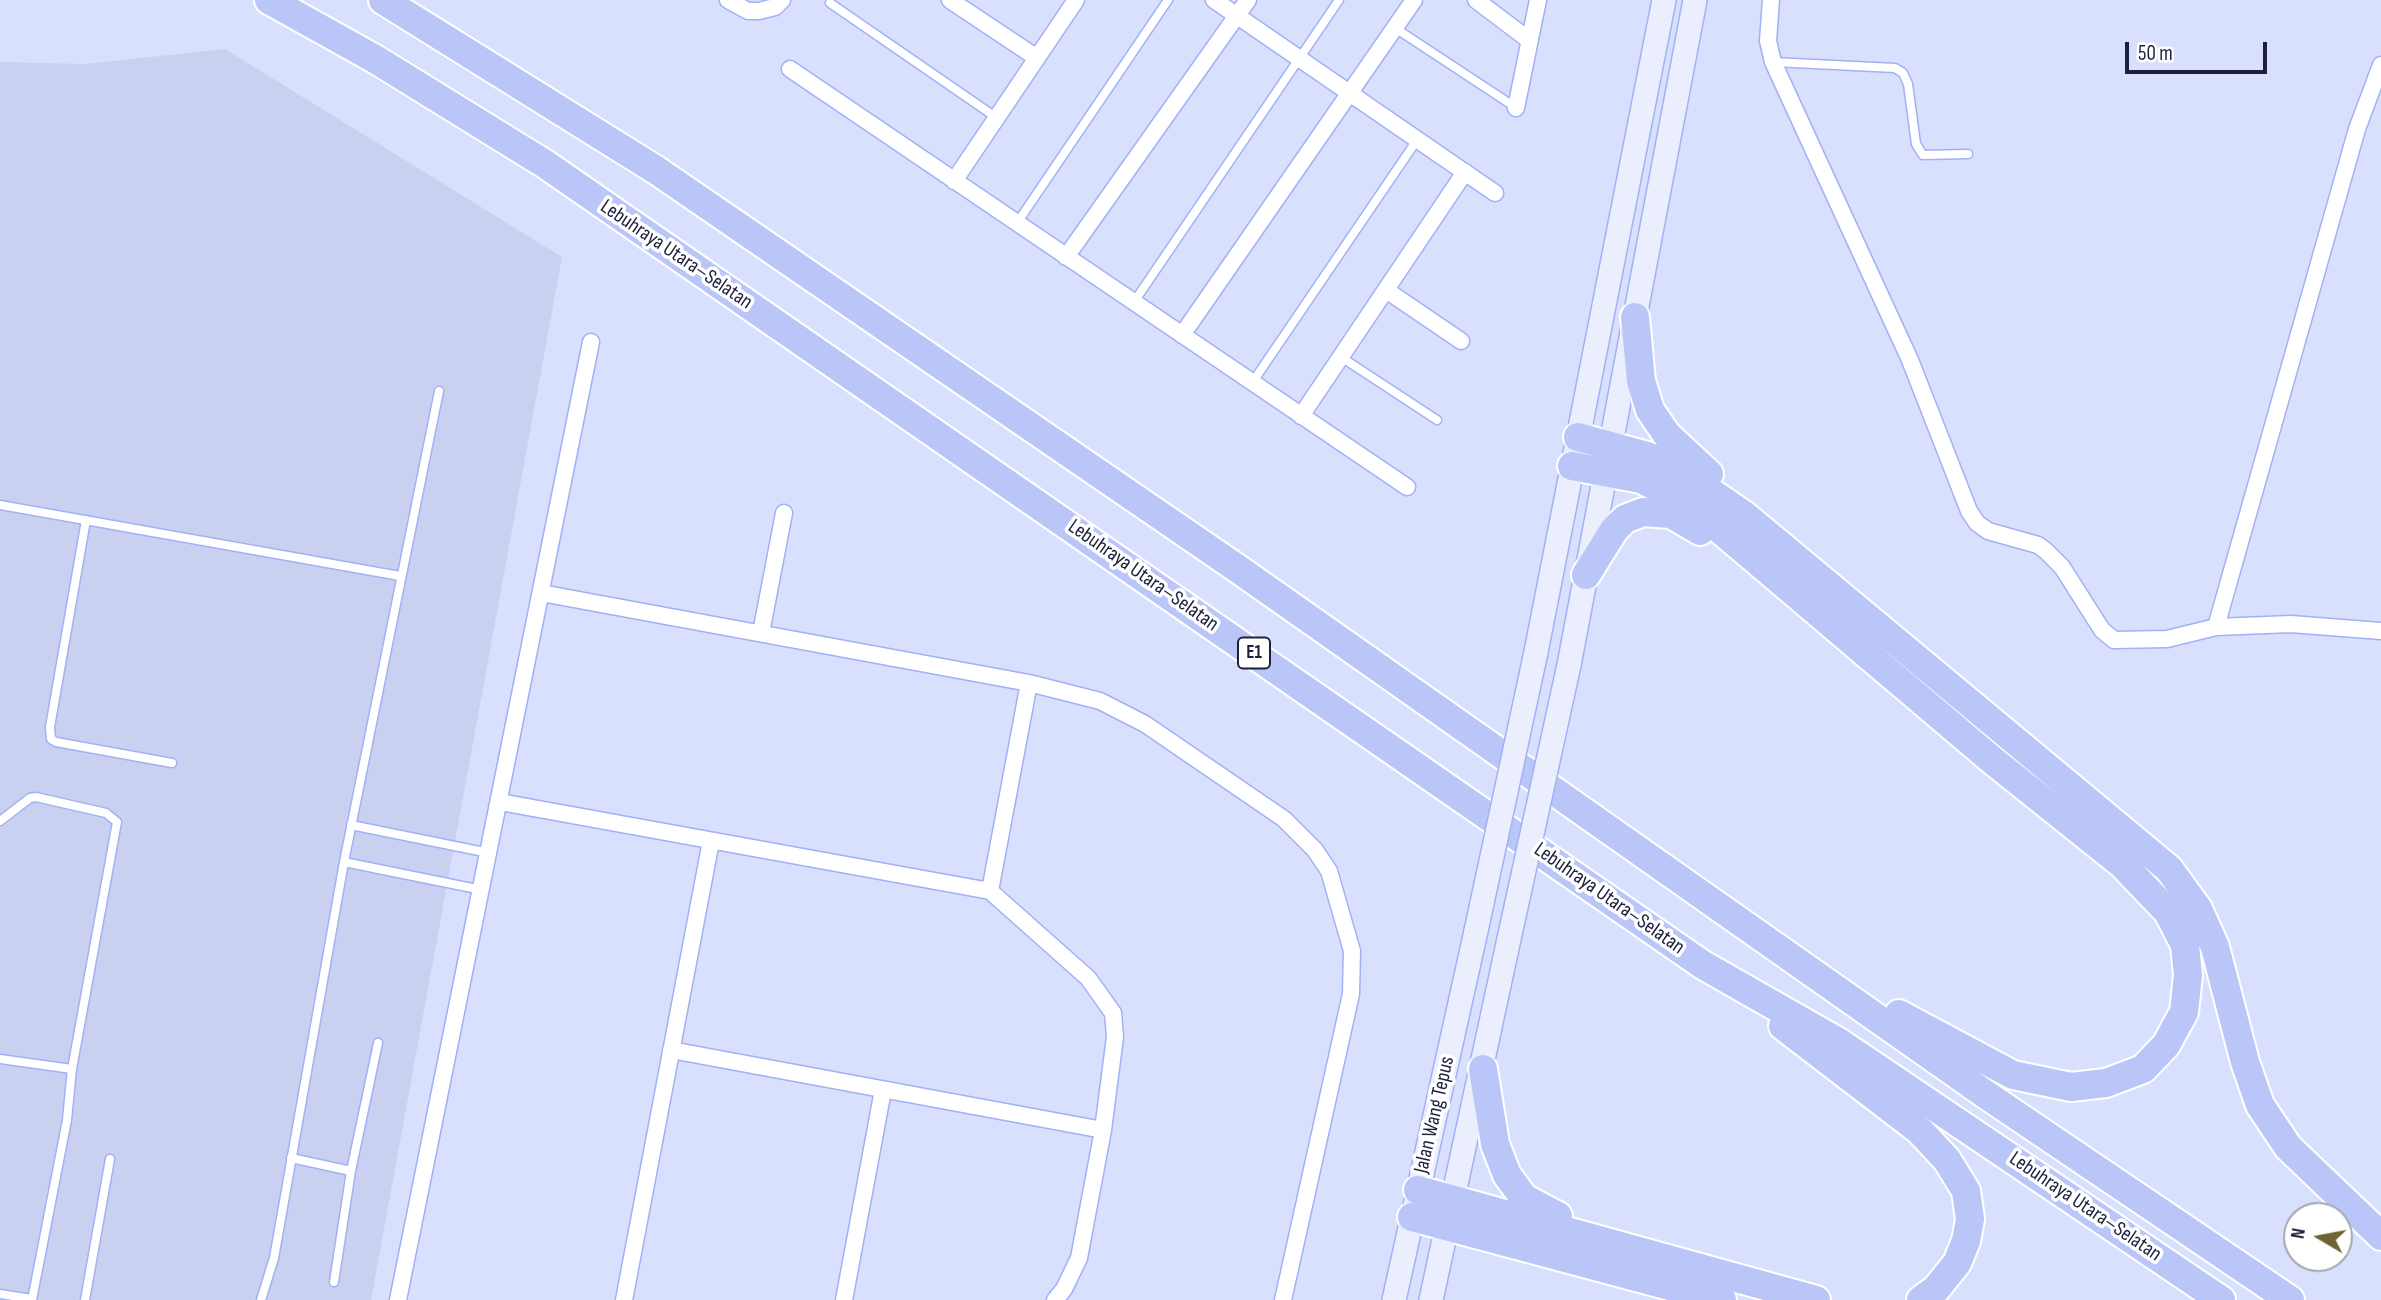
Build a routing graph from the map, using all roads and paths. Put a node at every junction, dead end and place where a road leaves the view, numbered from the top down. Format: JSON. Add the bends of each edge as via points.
{"nodes":[{"id":1,"x":383,"y":0,"type":"edge"},
{"id":2,"x":728,"y":0,"type":"edge"},
{"id":3,"x":782,"y":0,"type":"edge"},
{"id":4,"x":950,"y":0,"type":"edge"},
{"id":5,"x":1076,"y":0,"type":"edge"},
{"id":6,"x":1168,"y":0,"type":"edge"},
{"id":7,"x":1214,"y":0,"type":"edge"},
{"id":8,"x":1248,"y":0,"type":"edge"},
{"id":9,"x":1339,"y":0,"type":"edge"},
{"id":10,"x":1414,"y":0,"type":"edge"},
{"id":11,"x":1476,"y":0,"type":"edge"},
{"id":12,"x":1538,"y":0,"type":"edge"},
{"id":13,"x":1664,"y":0,"type":"edge"},
{"id":14,"x":1695,"y":0,"type":"edge"},
{"id":15,"x":1771,"y":0,"type":"edge"},
{"id":16,"x":830,"y":3,"type":"dead end"},
{"id":17,"x":277,"y":4,"type":"edge"},
{"id":18,"x":1237,"y":16,"type":"junction"},
{"id":19,"x":1395,"y":28,"type":"junction"},
{"id":20,"x":1530,"y":40,"type":"junction"},
{"id":21,"x":1037,"y":58,"type":"junction"},
{"id":22,"x":1300,"y":59,"type":"junction"},
{"id":23,"x":1773,"y":62,"type":"junction"},
{"id":24,"x":2381,"y":65,"type":"edge"},
{"id":25,"x":790,"y":69,"type":"dead end"},
{"id":26,"x":1350,"y":94,"type":"junction"},
{"id":27,"x":1516,"y":108,"type":"joint"},
{"id":28,"x":997,"y":118,"type":"junction"},
{"id":29,"x":1417,"y":140,"type":"junction"},
{"id":30,"x":1968,"y":154,"type":"dead end"},
{"id":31,"x":1465,"y":172,"type":"junction"},
{"id":32,"x":954,"y":181,"type":"junction"},
{"id":33,"x":1495,"y":193,"type":"dead end"},
{"id":34,"x":1017,"y":223,"type":"junction"},
{"id":35,"x":1066,"y":257,"type":"junction"},
{"id":36,"x":1386,"y":290,"type":"junction"},
{"id":37,"x":1134,"y":302,"type":"junction"},
{"id":38,"x":1635,"y":317,"type":"junction"},
{"id":39,"x":1182,"y":335,"type":"junction"},
{"id":40,"x":1461,"y":341,"type":"dead end"},
{"id":41,"x":591,"y":342,"type":"dead end"},
{"id":42,"x":1341,"y":357,"type":"junction"},
{"id":43,"x":1252,"y":383,"type":"junction"},
{"id":44,"x":439,"y":391,"type":"dead end"},
{"id":45,"x":1301,"y":416,"type":"junction"},
{"id":46,"x":1437,"y":420,"type":"dead end"},
{"id":47,"x":1578,"y":437,"type":"junction"},
{"id":48,"x":1608,"y":458,"type":"junction"},
{"id":49,"x":1572,"y":466,"type":"junction"},
{"id":50,"x":1406,"y":487,"type":"dead end"},
{"id":51,"x":0,"y":505,"type":"edge"},
{"id":52,"x":784,"y":513,"type":"dead end"},
{"id":53,"x":86,"y":520,"type":"junction"},
{"id":54,"x":1586,"y":575,"type":"junction"},
{"id":55,"x":400,"y":576,"type":"junction"},
{"id":56,"x":541,"y":593,"type":"junction"},
{"id":57,"x":1869,"y":619,"type":"junction"},
{"id":58,"x":2216,"y":627,"type":"junction"},
{"id":59,"x":2381,"y":631,"type":"edge"},
{"id":60,"x":761,"y":633,"type":"junction"},
{"id":61,"x":1849,"y":639,"type":"junction"},
{"id":62,"x":1029,"y":683,"type":"junction"},
{"id":63,"x":172,"y":763,"type":"dead end"},
{"id":64,"x":500,"y":802,"type":"junction"},
{"id":65,"x":0,"y":821,"type":"edge"},
{"id":66,"x":351,"y":825,"type":"junction"},
{"id":67,"x":711,"y":841,"type":"junction"},
{"id":68,"x":489,"y":854,"type":"junction"},
{"id":69,"x":344,"y":862,"type":"junction"},
{"id":70,"x":482,"y":890,"type":"junction"},
{"id":71,"x":990,"y":891,"type":"junction"},
{"id":72,"x":1798,"y":960,"type":"junction"},
{"id":73,"x":1703,"y":965,"type":"junction"},
{"id":74,"x":378,"y":1043,"type":"dead end"},
{"id":75,"x":671,"y":1050,"type":"junction"},
{"id":76,"x":0,"y":1059,"type":"edge"},
{"id":77,"x":72,"y":1069,"type":"junction"},
{"id":78,"x":1483,"y":1069,"type":"junction"},
{"id":79,"x":883,"y":1090,"type":"junction"},
{"id":80,"x":1103,"y":1130,"type":"junction"},
{"id":81,"x":291,"y":1158,"type":"junction"},
{"id":82,"x":110,"y":1159,"type":"dead end"},
{"id":83,"x":351,"y":1171,"type":"junction"},
{"id":84,"x":1418,"y":1190,"type":"junction"},
{"id":85,"x":1451,"y":1212,"type":"junction"},
{"id":86,"x":1412,"y":1217,"type":"junction"},
{"id":87,"x":2381,"y":1236,"type":"edge"},
{"id":88,"x":1652,"y":1252,"type":"junction"},
{"id":89,"x":334,"y":1282,"type":"dead end"},
{"id":90,"x":0,"y":1294,"type":"edge"},
{"id":91,"x":32,"y":1300,"type":"edge"},
{"id":92,"x":85,"y":1300,"type":"edge"},
{"id":93,"x":261,"y":1300,"type":"edge"},
{"id":94,"x":398,"y":1300,"type":"edge"},
{"id":95,"x":624,"y":1300,"type":"edge"},
{"id":96,"x":844,"y":1300,"type":"edge"},
{"id":97,"x":1055,"y":1300,"type":"edge"},
{"id":98,"x":1283,"y":1300,"type":"edge"},
{"id":99,"x":1394,"y":1300,"type":"edge"},
{"id":100,"x":1431,"y":1300,"type":"edge"},
{"id":101,"x":1721,"y":1300,"type":"edge"},
{"id":102,"x":1816,"y":1300,"type":"edge"},
{"id":103,"x":1922,"y":1300,"type":"edge"},
{"id":104,"x":2221,"y":1300,"type":"edge"},
{"id":105,"x":2290,"y":1300,"type":"edge"}],
"edges":[{"from":1,"to":72,"type":"highway","name":"Lebuhraya Utara–Selatan","via":[[667,178]]},
{"from":2,"to":3,"type":"street","via":[[759,11]]},
{"from":4,"to":21,"type":"street"},
{"from":5,"to":21,"type":"street"},
{"from":6,"to":34,"type":"lane"},
{"from":7,"to":18,"type":"street"},
{"from":8,"to":18,"type":"street"},
{"from":9,"to":22,"type":"lane"},
{"from":10,"to":19,"type":"street"},
{"from":11,"to":20,"type":"street"},
{"from":12,"to":20,"type":"street"},
{"from":13,"to":47,"type":"main road","name":"Jalan Wang Tepus"},
{"from":14,"to":38,"type":"main road","name":"Jalan Wang Tepus"},
{"from":15,"to":23,"type":"street","via":[[1768,41]]},
{"from":16,"to":28,"type":"lane"},
{"from":17,"to":73,"type":"highway","name":"Lebuhraya Utara–Selatan","number":"E1","via":[[545,164]]},
{"from":18,"to":22,"type":"street"},
{"from":18,"to":35,"type":"street"},
{"from":19,"to":26,"type":"street"},
{"from":19,"to":27,"type":"lane"},
{"from":20,"to":27,"type":"street"},
{"from":21,"to":28,"type":"street"},
{"from":22,"to":26,"type":"street"},
{"from":22,"to":37,"type":"lane"},
{"from":23,"to":30,"type":"lane","via":[[1895,68],[1908,84],[1916,145],[1923,155]]},
{"from":23,"to":58,"type":"street","via":[[1910,360],[1977,523],[2046,551],[2114,640],[2167,639]]},
{"from":24,"to":58,"type":"street","via":[[2357,129]]},
{"from":25,"to":32,"type":"street"},
{"from":26,"to":29,"type":"street"},
{"from":26,"to":39,"type":"street"},
{"from":28,"to":32,"type":"street"},
{"from":29,"to":31,"type":"street"},
{"from":29,"to":43,"type":"lane"},
{"from":31,"to":33,"type":"street"},
{"from":31,"to":36,"type":"street"},
{"from":32,"to":34,"type":"street"},
{"from":34,"to":35,"type":"street"},
{"from":35,"to":37,"type":"street"},
{"from":36,"to":40,"type":"street"},
{"from":36,"to":42,"type":"street"},
{"from":37,"to":39,"type":"street"},
{"from":38,"to":48,"type":"main road","name":"Jalan Wang Tepus"},
{"from":38,"to":57,"type":"highway","via":[[1641,381],[1650,410],[1667,435]]},
{"from":39,"to":43,"type":"street"},
{"from":41,"to":56,"type":"street"},
{"from":42,"to":45,"type":"street"},
{"from":42,"to":46,"type":"lane"},
{"from":43,"to":45,"type":"street"},
{"from":44,"to":55,"type":"lane"},
{"from":45,"to":50,"type":"street"},
{"from":47,"to":48,"type":"highway"},
{"from":47,"to":49,"type":"main road","name":"Jalan Wang Tepus"},
{"from":48,"to":49,"type":"highway"},
{"from":48,"to":54,"type":"main road","name":"Jalan Wang Tepus"},
{"from":48,"to":57,"type":"highway","via":[[1674,467],[1744,514]]},
{"from":48,"to":61,"type":"highway","via":[[1690,504]]},
{"from":49,"to":84,"type":"main road","name":"Jalan Wang Tepus","bridge":true},
{"from":51,"to":53,"type":"lane"},
{"from":52,"to":60,"type":"street"},
{"from":53,"to":55,"type":"lane"},
{"from":53,"to":63,"type":"lane","via":[[51,738]]},
{"from":54,"to":61,"type":"highway","via":[[1625,519],[1643,512],[1671,514]]},
{"from":54,"to":78,"type":"main road","name":"Jalan Wang Tepus","bridge":true},
{"from":55,"to":66,"type":"lane"},
{"from":56,"to":60,"type":"street"},
{"from":56,"to":64,"type":"street"},
{"from":57,"to":87,"type":"highway","via":[[2169,869],[2199,909],[2215,947],[2260,1105],[2288,1147]]},
{"from":58,"to":59,"type":"street","via":[[2291,624]]},
{"from":60,"to":62,"type":"street"},
{"from":61,"to":72,"type":"highway","via":[[2122,864],[2168,912],[2185,945],[2189,975],[2183,1012],[2166,1045],[2143,1069],[2106,1083],[2071,1087],[2013,1075]]},
{"from":62,"to":71,"type":"street"},
{"from":62,"to":98,"type":"street","via":[[1100,701],[1145,724],[1284,819],[1329,871],[1352,951],[1351,994]]},
{"from":64,"to":67,"type":"street"},
{"from":64,"to":68,"type":"street"},
{"from":65,"to":77,"type":"lane","via":[[36,797],[106,813],[117,822]]},
{"from":66,"to":68,"type":"lane"},
{"from":66,"to":69,"type":"lane"},
{"from":67,"to":71,"type":"street"},
{"from":67,"to":75,"type":"street"},
{"from":68,"to":70,"type":"street"},
{"from":69,"to":70,"type":"lane"},
{"from":69,"to":81,"type":"lane"},
{"from":70,"to":94,"type":"street"},
{"from":71,"to":80,"type":"street","via":[[1088,978],[1113,1013],[1115,1037]]},
{"from":72,"to":105,"type":"highway","name":"Lebuhraya Utara–Selatan","via":[[1985,1094]]},
{"from":73,"to":103,"type":"highway","via":[[1920,1131],[1947,1160],[1966,1191],[1970,1219],[1957,1263]]},
{"from":73,"to":104,"type":"highway","name":"Lebuhraya Utara–Selatan","number":"E1","via":[[1840,1042]]},
{"from":74,"to":83,"type":"lane"},
{"from":75,"to":79,"type":"street"},
{"from":75,"to":95,"type":"street"},
{"from":76,"to":77,"type":"lane"},
{"from":77,"to":91,"type":"lane","via":[[67,1120]]},
{"from":78,"to":85,"type":"main road","name":"Jalan Wang Tepus"},
{"from":78,"to":88,"type":"highway","via":[[1495,1144],[1507,1175],[1524,1198]]},
{"from":79,"to":80,"type":"street"},
{"from":79,"to":96,"type":"street"},
{"from":80,"to":97,"type":"street","via":[[1079,1258]]},
{"from":81,"to":83,"type":"lane"},
{"from":81,"to":93,"type":"lane","via":[[274,1258]]},
{"from":82,"to":92,"type":"lane"},
{"from":83,"to":89,"type":"lane"},
{"from":84,"to":85,"type":"highway"},
{"from":84,"to":86,"type":"main road","name":"Jalan Wang Tepus"},
{"from":85,"to":86,"type":"highway"},
{"from":85,"to":88,"type":"highway"},
{"from":85,"to":100,"type":"main road","name":"Jalan Wang Tepus"},
{"from":85,"to":101,"type":"highway"},
{"from":86,"to":99,"type":"main road","name":"Jalan Wang Tepus"},
{"from":88,"to":102,"type":"highway"},
{"from":90,"to":91,"type":"lane"}]}
